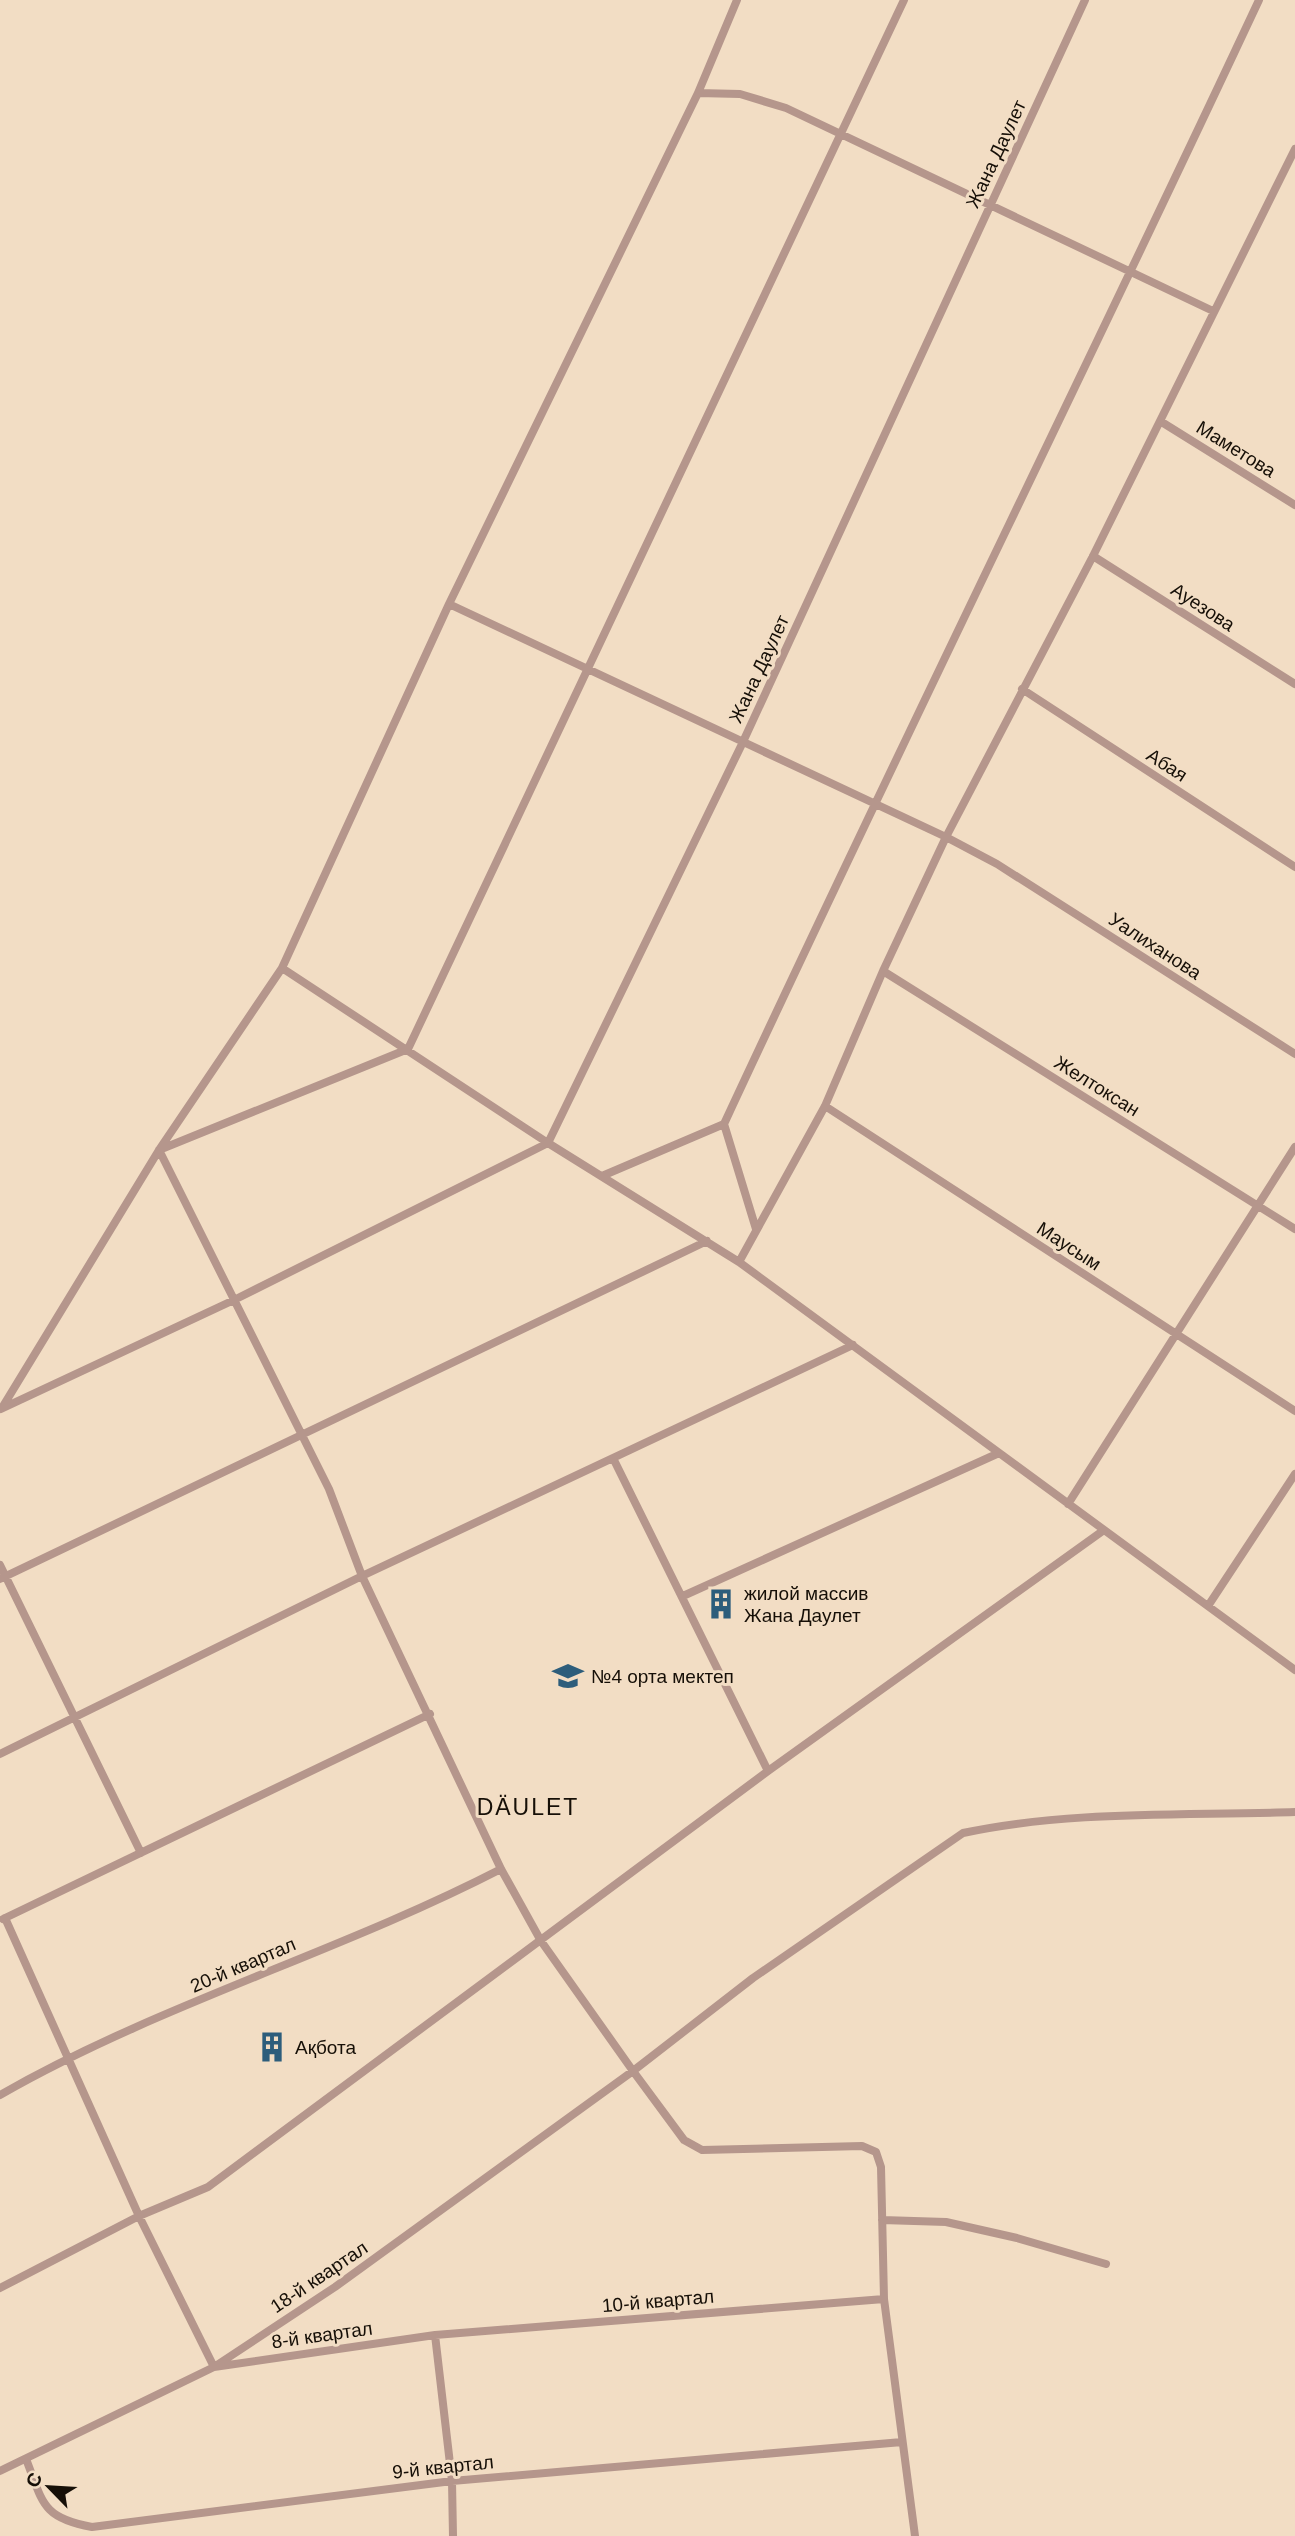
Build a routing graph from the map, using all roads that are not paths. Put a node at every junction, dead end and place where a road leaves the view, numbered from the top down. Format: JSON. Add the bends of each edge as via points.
{"nodes":[{"id":1,"x":737,"y":0,"type":"edge"},
{"id":2,"x":904,"y":0,"type":"edge"},
{"id":3,"x":1085,"y":0,"type":"edge"},
{"id":4,"x":1259,"y":0,"type":"edge"},
{"id":5,"x":698,"y":93,"type":"junction"},
{"id":6,"x":843,"y":133,"type":"junction"},
{"id":7,"x":1295,"y":149,"type":"edge"},
{"id":8,"x":990,"y":204,"type":"junction"},
{"id":9,"x":1131,"y":274,"type":"junction"},
{"id":10,"x":1213,"y":311,"type":"junction"},
{"id":11,"x":1160,"y":421,"type":"junction"},
{"id":12,"x":1295,"y":505,"type":"edge"},
{"id":13,"x":1093,"y":556,"type":"junction"},
{"id":14,"x":449,"y":604,"type":"junction"},
{"id":15,"x":586,"y":670,"type":"junction"},
{"id":16,"x":1295,"y":684,"type":"edge"},
{"id":17,"x":1022,"y":689,"type":"junction"},
{"id":18,"x":742,"y":744,"type":"junction"},
{"id":19,"x":872,"y":805,"type":"junction"},
{"id":20,"x":946,"y":838,"type":"junction"},
{"id":21,"x":1295,"y":867,"type":"edge"},
{"id":22,"x":282,"y":968,"type":"junction"},
{"id":23,"x":883,"y":971,"type":"junction"},
{"id":24,"x":408,"y":1049,"type":"junction"},
{"id":25,"x":1295,"y":1054,"type":"edge"},
{"id":26,"x":825,"y":1107,"type":"junction"},
{"id":27,"x":724,"y":1124,"type":"junction"},
{"id":28,"x":548,"y":1143,"type":"junction"},
{"id":29,"x":1295,"y":1147,"type":"edge"},
{"id":30,"x":159,"y":1150,"type":"junction"},
{"id":31,"x":601,"y":1176,"type":"junction"},
{"id":32,"x":1259,"y":1206,"type":"junction"},
{"id":33,"x":756,"y":1229,"type":"junction"},
{"id":34,"x":1295,"y":1229,"type":"edge"},
{"id":35,"x":707,"y":1241,"type":"junction"},
{"id":36,"x":739,"y":1262,"type":"junction"},
{"id":37,"x":234,"y":1300,"type":"junction"},
{"id":38,"x":1176,"y":1334,"type":"junction"},
{"id":39,"x":853,"y":1345,"type":"junction"},
{"id":40,"x":1,"y":1409,"type":"edge"},
{"id":41,"x":1295,"y":1411,"type":"edge"},
{"id":42,"x":302,"y":1434,"type":"junction"},
{"id":43,"x":999,"y":1453,"type":"junction"},
{"id":44,"x":613,"y":1458,"type":"junction"},
{"id":45,"x":1295,"y":1475,"type":"edge"},
{"id":46,"x":1068,"y":1504,"type":"junction"},
{"id":47,"x":1104,"y":1530,"type":"junction"},
{"id":48,"x":0,"y":1565,"type":"edge"},
{"id":49,"x":362,"y":1576,"type":"junction"},
{"id":50,"x":3,"y":1577,"type":"edge"},
{"id":51,"x":682,"y":1597,"type":"junction"},
{"id":52,"x":1208,"y":1606,"type":"junction"},
{"id":53,"x":1295,"y":1670,"type":"edge"},
{"id":54,"x":430,"y":1714,"type":"junction"},
{"id":55,"x":74,"y":1718,"type":"junction"},
{"id":56,"x":0,"y":1754,"type":"edge"},
{"id":57,"x":768,"y":1771,"type":"junction"},
{"id":58,"x":1295,"y":1812,"type":"edge"},
{"id":59,"x":141,"y":1853,"type":"junction"},
{"id":60,"x":501,"y":1869,"type":"junction"},
{"id":61,"x":2,"y":1920,"type":"edge"},
{"id":62,"x":541,"y":1941,"type":"junction"},
{"id":63,"x":67,"y":2057,"type":"junction"},
{"id":64,"x":633,"y":2071,"type":"junction"},
{"id":65,"x":0,"y":2095,"type":"edge"},
{"id":66,"x":139,"y":2216,"type":"junction"},
{"id":67,"x":882,"y":2220,"type":"junction"},
{"id":68,"x":1106,"y":2264,"type":"dead end"},
{"id":69,"x":0,"y":2288,"type":"edge"},
{"id":70,"x":884,"y":2299,"type":"junction"},
{"id":71,"x":435,"y":2334,"type":"junction"},
{"id":72,"x":214,"y":2367,"type":"junction"},
{"id":73,"x":902,"y":2442,"type":"junction"},
{"id":74,"x":26,"y":2459,"type":"junction"},
{"id":75,"x":0,"y":2471,"type":"edge"},
{"id":76,"x":452,"y":2481,"type":"junction"},
{"id":77,"x":92,"y":2531,"type":"edge"},
{"id":78,"x":453,"y":2536,"type":"edge"},
{"id":79,"x":915,"y":2536,"type":"edge"}],
"edges":[{"from":1,"to":5,"type":"street"},
{"from":2,"to":6,"type":"street"},
{"from":3,"to":8,"type":"street","name":"Жана Даулет"},
{"from":4,"to":9,"type":"street"},
{"from":5,"to":6,"type":"street","via":[[740,94],[763,100]]},
{"from":5,"to":14,"type":"street"},
{"from":6,"to":8,"type":"street"},
{"from":6,"to":15,"type":"street"},
{"from":7,"to":10,"type":"street"},
{"from":8,"to":9,"type":"street"},
{"from":8,"to":18,"type":"street","name":"Жана Даулет"},
{"from":9,"to":10,"type":"street"},
{"from":9,"to":19,"type":"street"},
{"from":10,"to":11,"type":"street"},
{"from":11,"to":12,"type":"street","name":"Маметова"},
{"from":11,"to":13,"type":"street"},
{"from":13,"to":16,"type":"street","name":"Ауезова"},
{"from":13,"to":17,"type":"street"},
{"from":14,"to":15,"type":"street","name":"Уалиханова"},
{"from":14,"to":22,"type":"street"},
{"from":15,"to":18,"type":"street","name":"Уалиханова"},
{"from":15,"to":24,"type":"street"},
{"from":17,"to":20,"type":"street"},
{"from":17,"to":21,"type":"street","name":"Абая"},
{"from":18,"to":19,"type":"street","name":"Уалиханова"},
{"from":18,"to":28,"type":"street","name":"Жана Даулет"},
{"from":19,"to":20,"type":"street","name":"Уалиханова"},
{"from":19,"to":27,"type":"street"},
{"from":20,"to":23,"type":"street"},
{"from":20,"to":25,"type":"street","name":"Уалиханова","via":[[998,864]]},
{"from":22,"to":24,"type":"street"},
{"from":22,"to":30,"type":"street"},
{"from":23,"to":26,"type":"street"},
{"from":23,"to":32,"type":"street","name":"Желтоксан"},
{"from":24,"to":28,"type":"street"},
{"from":24,"to":30,"type":"street"},
{"from":26,"to":33,"type":"street"},
{"from":26,"to":38,"type":"street","name":"Маусым"},
{"from":27,"to":31,"type":"street"},
{"from":27,"to":33,"type":"street"},
{"from":28,"to":31,"type":"street"},
{"from":28,"to":37,"type":"street"},
{"from":29,"to":32,"type":"street"},
{"from":30,"to":37,"type":"street"},
{"from":30,"to":40,"type":"street"},
{"from":31,"to":35,"type":"street"},
{"from":32,"to":34,"type":"street","name":"Желтоксан"},
{"from":32,"to":38,"type":"street"},
{"from":33,"to":36,"type":"street"},
{"from":35,"to":36,"type":"street"},
{"from":35,"to":42,"type":"street"},
{"from":36,"to":39,"type":"street"},
{"from":37,"to":40,"type":"street"},
{"from":37,"to":42,"type":"street"},
{"from":38,"to":41,"type":"street","name":"Маусым"},
{"from":38,"to":46,"type":"street"},
{"from":39,"to":43,"type":"street"},
{"from":39,"to":44,"type":"street"},
{"from":42,"to":49,"type":"street","via":[[330,1489]]},
{"from":42,"to":50,"type":"street"},
{"from":43,"to":46,"type":"street"},
{"from":43,"to":51,"type":"street"},
{"from":44,"to":49,"type":"street"},
{"from":44,"to":51,"type":"street"},
{"from":45,"to":52,"type":"street"},
{"from":46,"to":47,"type":"street"},
{"from":47,"to":52,"type":"street"},
{"from":47,"to":57,"type":"street"},
{"from":48,"to":50,"type":"street"},
{"from":49,"to":54,"type":"street"},
{"from":49,"to":55,"type":"street"},
{"from":50,"to":55,"type":"street"},
{"from":51,"to":57,"type":"street"},
{"from":52,"to":53,"type":"street"},
{"from":54,"to":59,"type":"street"},
{"from":54,"to":60,"type":"street"},
{"from":55,"to":56,"type":"street"},
{"from":55,"to":59,"type":"street"},
{"from":57,"to":62,"type":"street"},
{"from":58,"to":64,"type":"street","name":"18-й квартал","via":[[1082,1819],[963,1833],[753,1978]]},
{"from":59,"to":61,"type":"street"},
{"from":60,"to":62,"type":"street"},
{"from":60,"to":63,"type":"street","name":"20-й квартал"},
{"from":61,"to":63,"type":"street"},
{"from":62,"to":64,"type":"street"},
{"from":62,"to":66,"type":"street","via":[[208,2187]]},
{"from":63,"to":65,"type":"street","name":"20-й квартал"},
{"from":63,"to":66,"type":"street"},
{"from":64,"to":67,"type":"street","via":[[684,2140],[702,2150],[862,2147],[876,2152],[881,2166]]},
{"from":64,"to":72,"type":"street","name":"18-й квартал","via":[[335,2287]]},
{"from":66,"to":69,"type":"street"},
{"from":66,"to":72,"type":"street"},
{"from":67,"to":68,"type":"street","via":[[946,2222]]},
{"from":67,"to":70,"type":"street"},
{"from":70,"to":71,"type":"street","name":"10-й квартал"},
{"from":70,"to":73,"type":"street"},
{"from":71,"to":72,"type":"street","name":"8-й квартал"},
{"from":71,"to":76,"type":"street"},
{"from":72,"to":74,"type":"street","name":"18-й квартал"},
{"from":73,"to":76,"type":"street","name":"9-й квартал"},
{"from":73,"to":79,"type":"street"},
{"from":74,"to":75,"type":"street","name":"18-й квартал"},
{"from":74,"to":77,"type":"street","name":"9-й квартал","via":[[46,2508]]},
{"from":76,"to":77,"type":"street","name":"9-й квартал"},
{"from":76,"to":78,"type":"street"}]}
